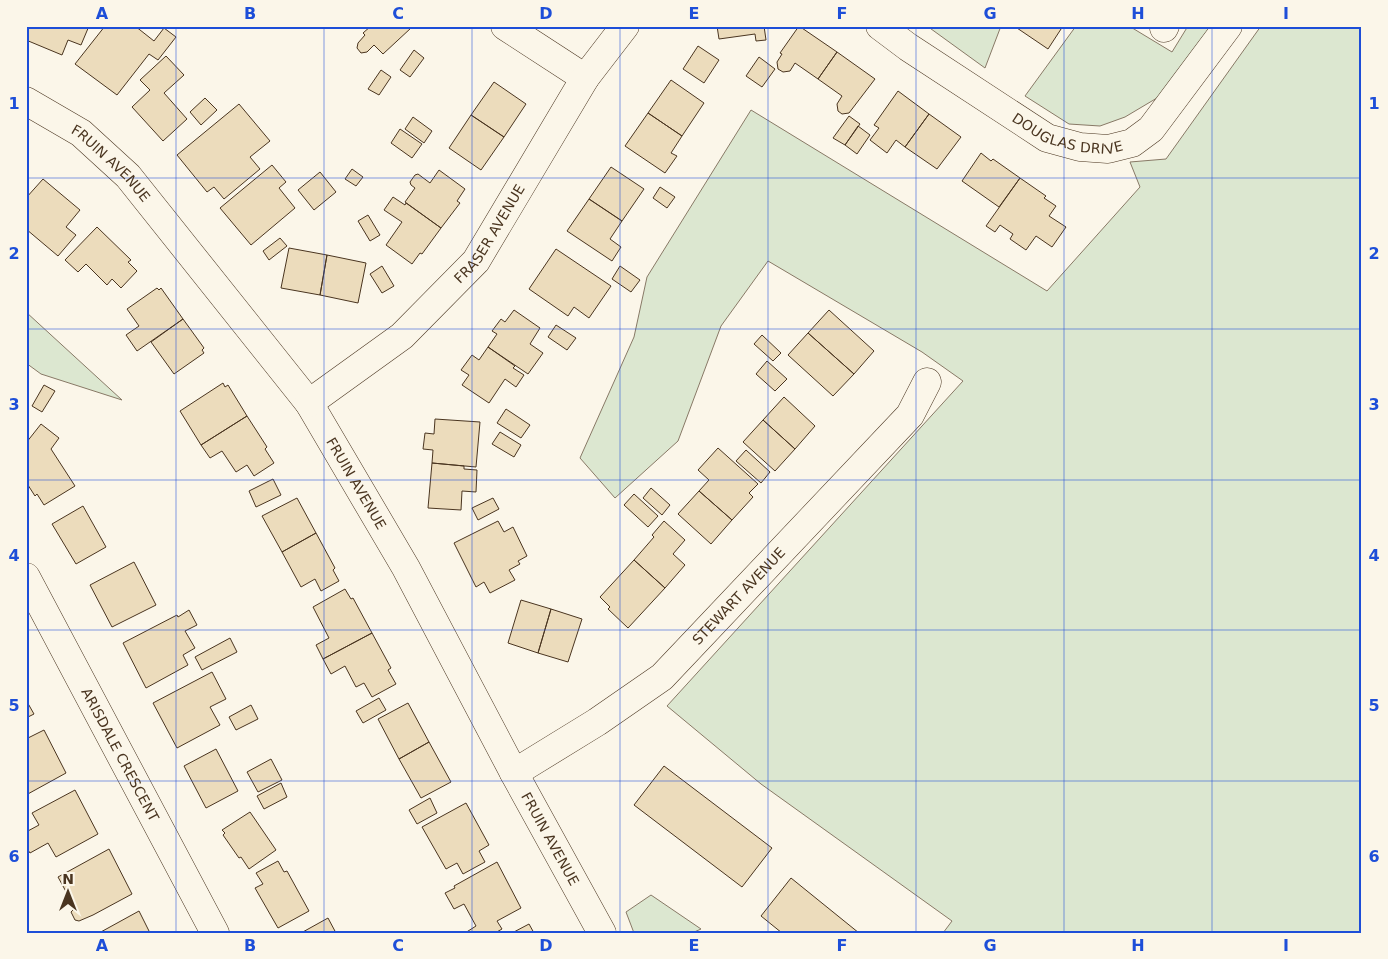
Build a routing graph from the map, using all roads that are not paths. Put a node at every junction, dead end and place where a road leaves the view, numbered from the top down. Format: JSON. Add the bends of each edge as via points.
{"nodes":[{"id":1,"x":505,"y":26,"type":"edge"},
{"id":2,"x":626,"y":26,"type":"edge"},
{"id":3,"x":880,"y":26,"type":"edge"},
{"id":4,"x":1228,"y":26,"type":"edge"},
{"id":5,"x":585,"y":78,"type":"junction"},
{"id":6,"x":26,"y":101,"type":"edge"},
{"id":7,"x":927,"y":382,"type":"dead end"},
{"id":8,"x":309,"y":403,"type":"junction"},
{"id":9,"x":26,"y":577,"type":"edge"},
{"id":10,"x":514,"y":773,"type":"junction"},
{"id":11,"x":215,"y":933,"type":"edge"},
{"id":12,"x":602,"y":933,"type":"edge"}],
"edges":[{"from":1,"to":5,"type":"street"},
{"from":2,"to":5,"type":"street","name":"FRASER AVENUE"},
{"from":3,"to":4,"type":"street","name":"DOUGLAS DRIVE","via":[[1047,138],[1080,147],[1108,149],[1132,143],[1151,129]]},
{"from":5,"to":8,"type":"street","name":"FRASER AVENUE","via":[[476,261],[402,336]]},
{"from":6,"to":8,"type":"street","name":"FRUIN AVENUE","via":[[81,133],[128,176]]},
{"from":7,"to":10,"type":"street","name":"STEWART AVENUE","via":[[910,415],[662,677]]},
{"from":8,"to":10,"type":"street","name":"FRUIN AVENUE","via":[[406,568]]},
{"from":9,"to":11,"type":"street","name":"ARISDALE CRESCENT"},
{"from":10,"to":12,"type":"street","name":"FRUIN AVENUE"}]}
